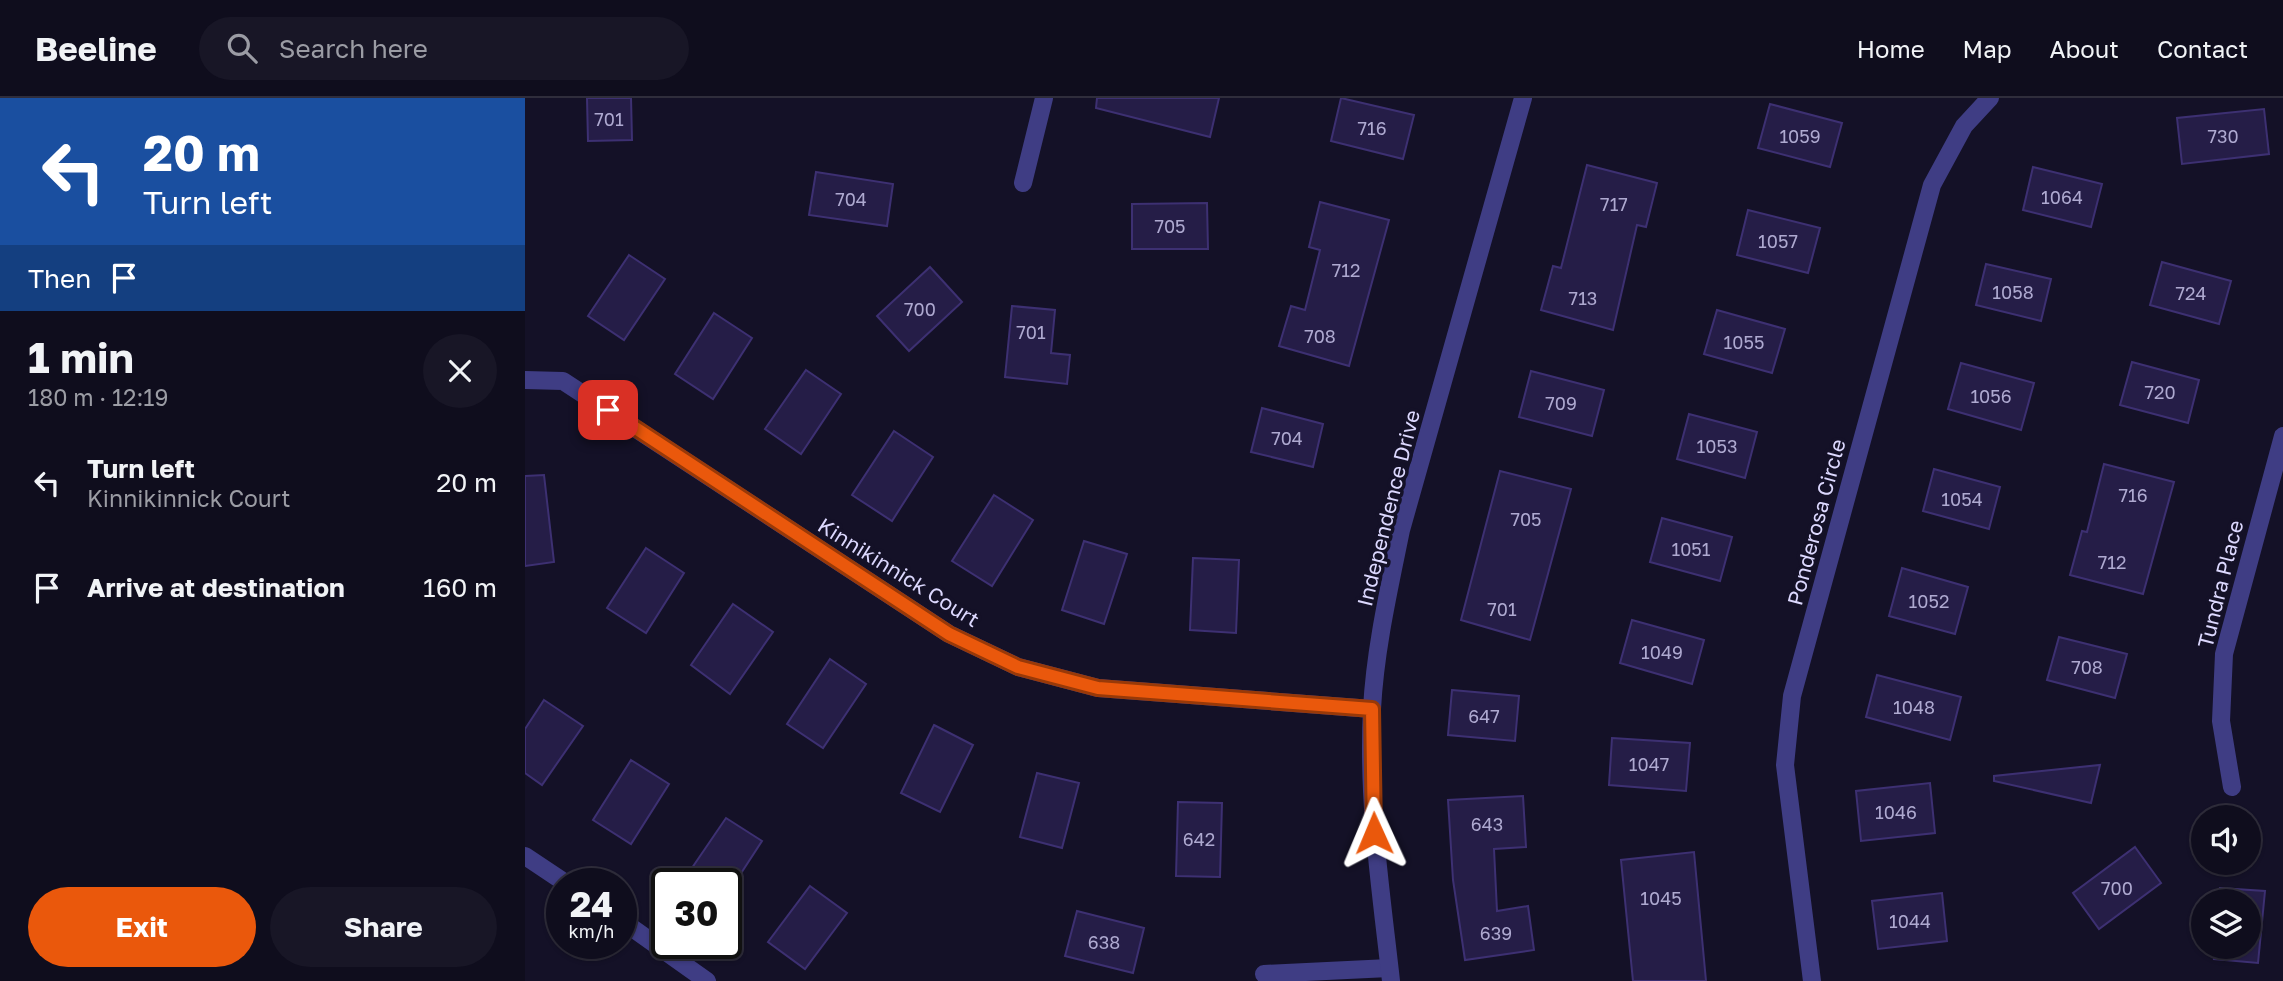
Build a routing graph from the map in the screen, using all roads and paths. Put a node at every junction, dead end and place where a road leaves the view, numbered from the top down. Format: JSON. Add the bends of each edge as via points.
{"nodes":[{"id":1,"x":1044,"y":98,"type":"edge"},
{"id":2,"x":1523,"y":98,"type":"edge"},
{"id":3,"x":1990,"y":98,"type":"edge"},
{"id":4,"x":1023,"y":183,"type":"dead end"},
{"id":5,"x":525,"y":380,"type":"edge"},
{"id":6,"x":2283,"y":436,"type":"edge"},
{"id":7,"x":1372,"y":709,"type":"junction"},
{"id":8,"x":2232,"y":787,"type":"dead end"},
{"id":9,"x":525,"y":856,"type":"edge"},
{"id":10,"x":546,"y":870,"type":"edge"},
{"id":11,"x":637,"y":931,"type":"edge"},
{"id":12,"x":1265,"y":974,"type":"dead end"},
{"id":13,"x":1390,"y":974,"type":"edge"},
{"id":14,"x":708,"y":981,"type":"edge"},
{"id":15,"x":1812,"y":981,"type":"edge"}],
"edges":[{"from":1,"to":4,"type":"street"},
{"from":2,"to":7,"type":"street","name":"Independence Drive","via":[[1402,530],[1387,596]]},
{"from":3,"to":15,"type":"street","name":"Ponderosa Circle","via":[[1964,127],[1932,185],[1792,696],[1786,765]]},
{"from":5,"to":7,"type":"street","name":"Kinnikinnick Court","via":[[563,381],[949,634],[1018,667],[1098,688]]},
{"from":6,"to":8,"type":"street","name":"Tundra Place","via":[[2224,654],[2221,721]]},
{"from":7,"to":13,"type":"street","name":"Independence Drive","via":[[1374,833]]},
{"from":9,"to":10,"type":"street"},
{"from":11,"to":14,"type":"street"},
{"from":12,"to":13,"type":"street"}]}
